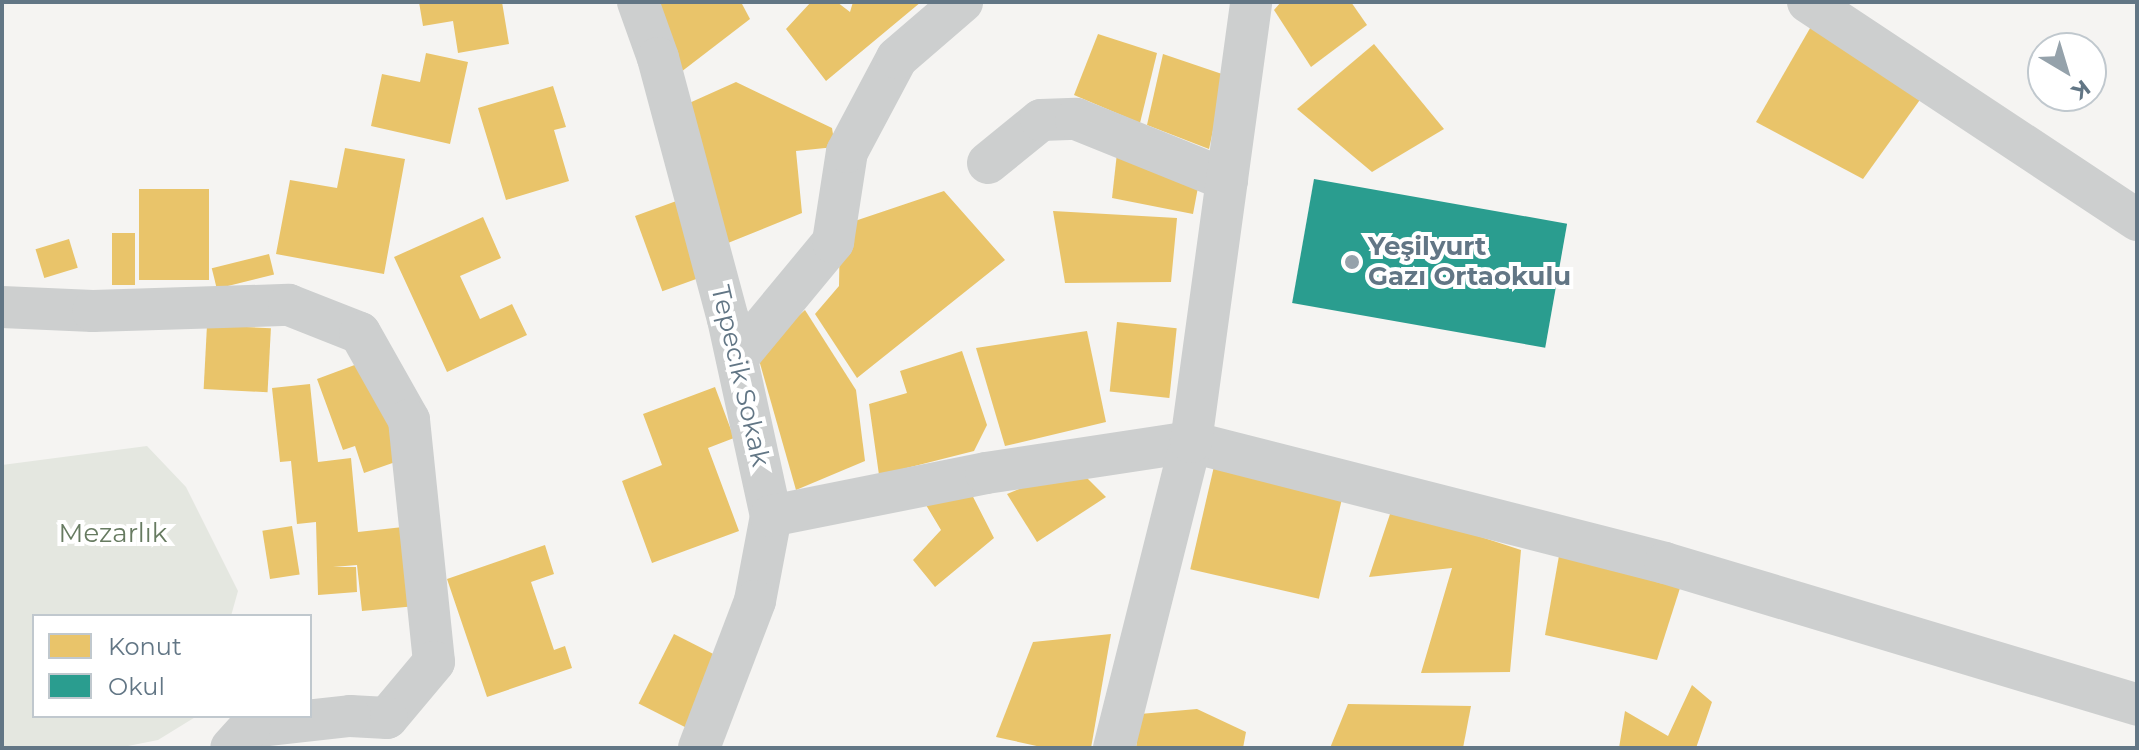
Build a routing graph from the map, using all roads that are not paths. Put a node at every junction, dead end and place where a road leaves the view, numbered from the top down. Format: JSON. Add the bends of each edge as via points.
{"nodes":[{"id":1,"x":638,"y":2,"type":"edge"},
{"id":2,"x":962,"y":2,"type":"edge"},
{"id":3,"x":1251,"y":2,"type":"edge"},
{"id":4,"x":1808,"y":2,"type":"edge"},
{"id":5,"x":988,"y":163,"type":"dead end"},
{"id":6,"x":1227,"y":180,"type":"junction"},
{"id":7,"x":2137,"y":220,"type":"edge"},
{"id":8,"x":2,"y":307,"type":"edge"},
{"id":9,"x":737,"y":358,"type":"junction"},
{"id":10,"x":1191,"y":442,"type":"junction"},
{"id":11,"x":771,"y":516,"type":"junction"},
{"id":12,"x":2137,"y":705,"type":"edge"},
{"id":13,"x":231,"y":748,"type":"edge"},
{"id":14,"x":699,"y":748,"type":"edge"},
{"id":15,"x":1114,"y":748,"type":"edge"}],
"edges":[{"from":1,"to":9,"type":"street","name":"Tepecik Sokak","via":[[658,58]]},
{"from":2,"to":9,"type":"street","via":[[897,58],[847,152],[833,242]]},
{"from":3,"to":6,"type":"street"},
{"from":4,"to":7,"type":"street"},
{"from":5,"to":6,"type":"street","via":[[1041,120],[1076,119]]},
{"from":6,"to":10,"type":"street"},
{"from":8,"to":13,"type":"street","via":[[93,311],[289,305],[360,333],[409,420],[434,662],[387,718],[350,716],[250,727]]},
{"from":9,"to":11,"type":"street","name":"Tepecik Sokak"},
{"from":10,"to":11,"type":"street","via":[[986,473]]},
{"from":10,"to":12,"type":"street","via":[[1665,563]]},
{"from":10,"to":15,"type":"street"},
{"from":11,"to":14,"type":"street","name":"Tepecik Sokak","via":[[755,601]]}]}
